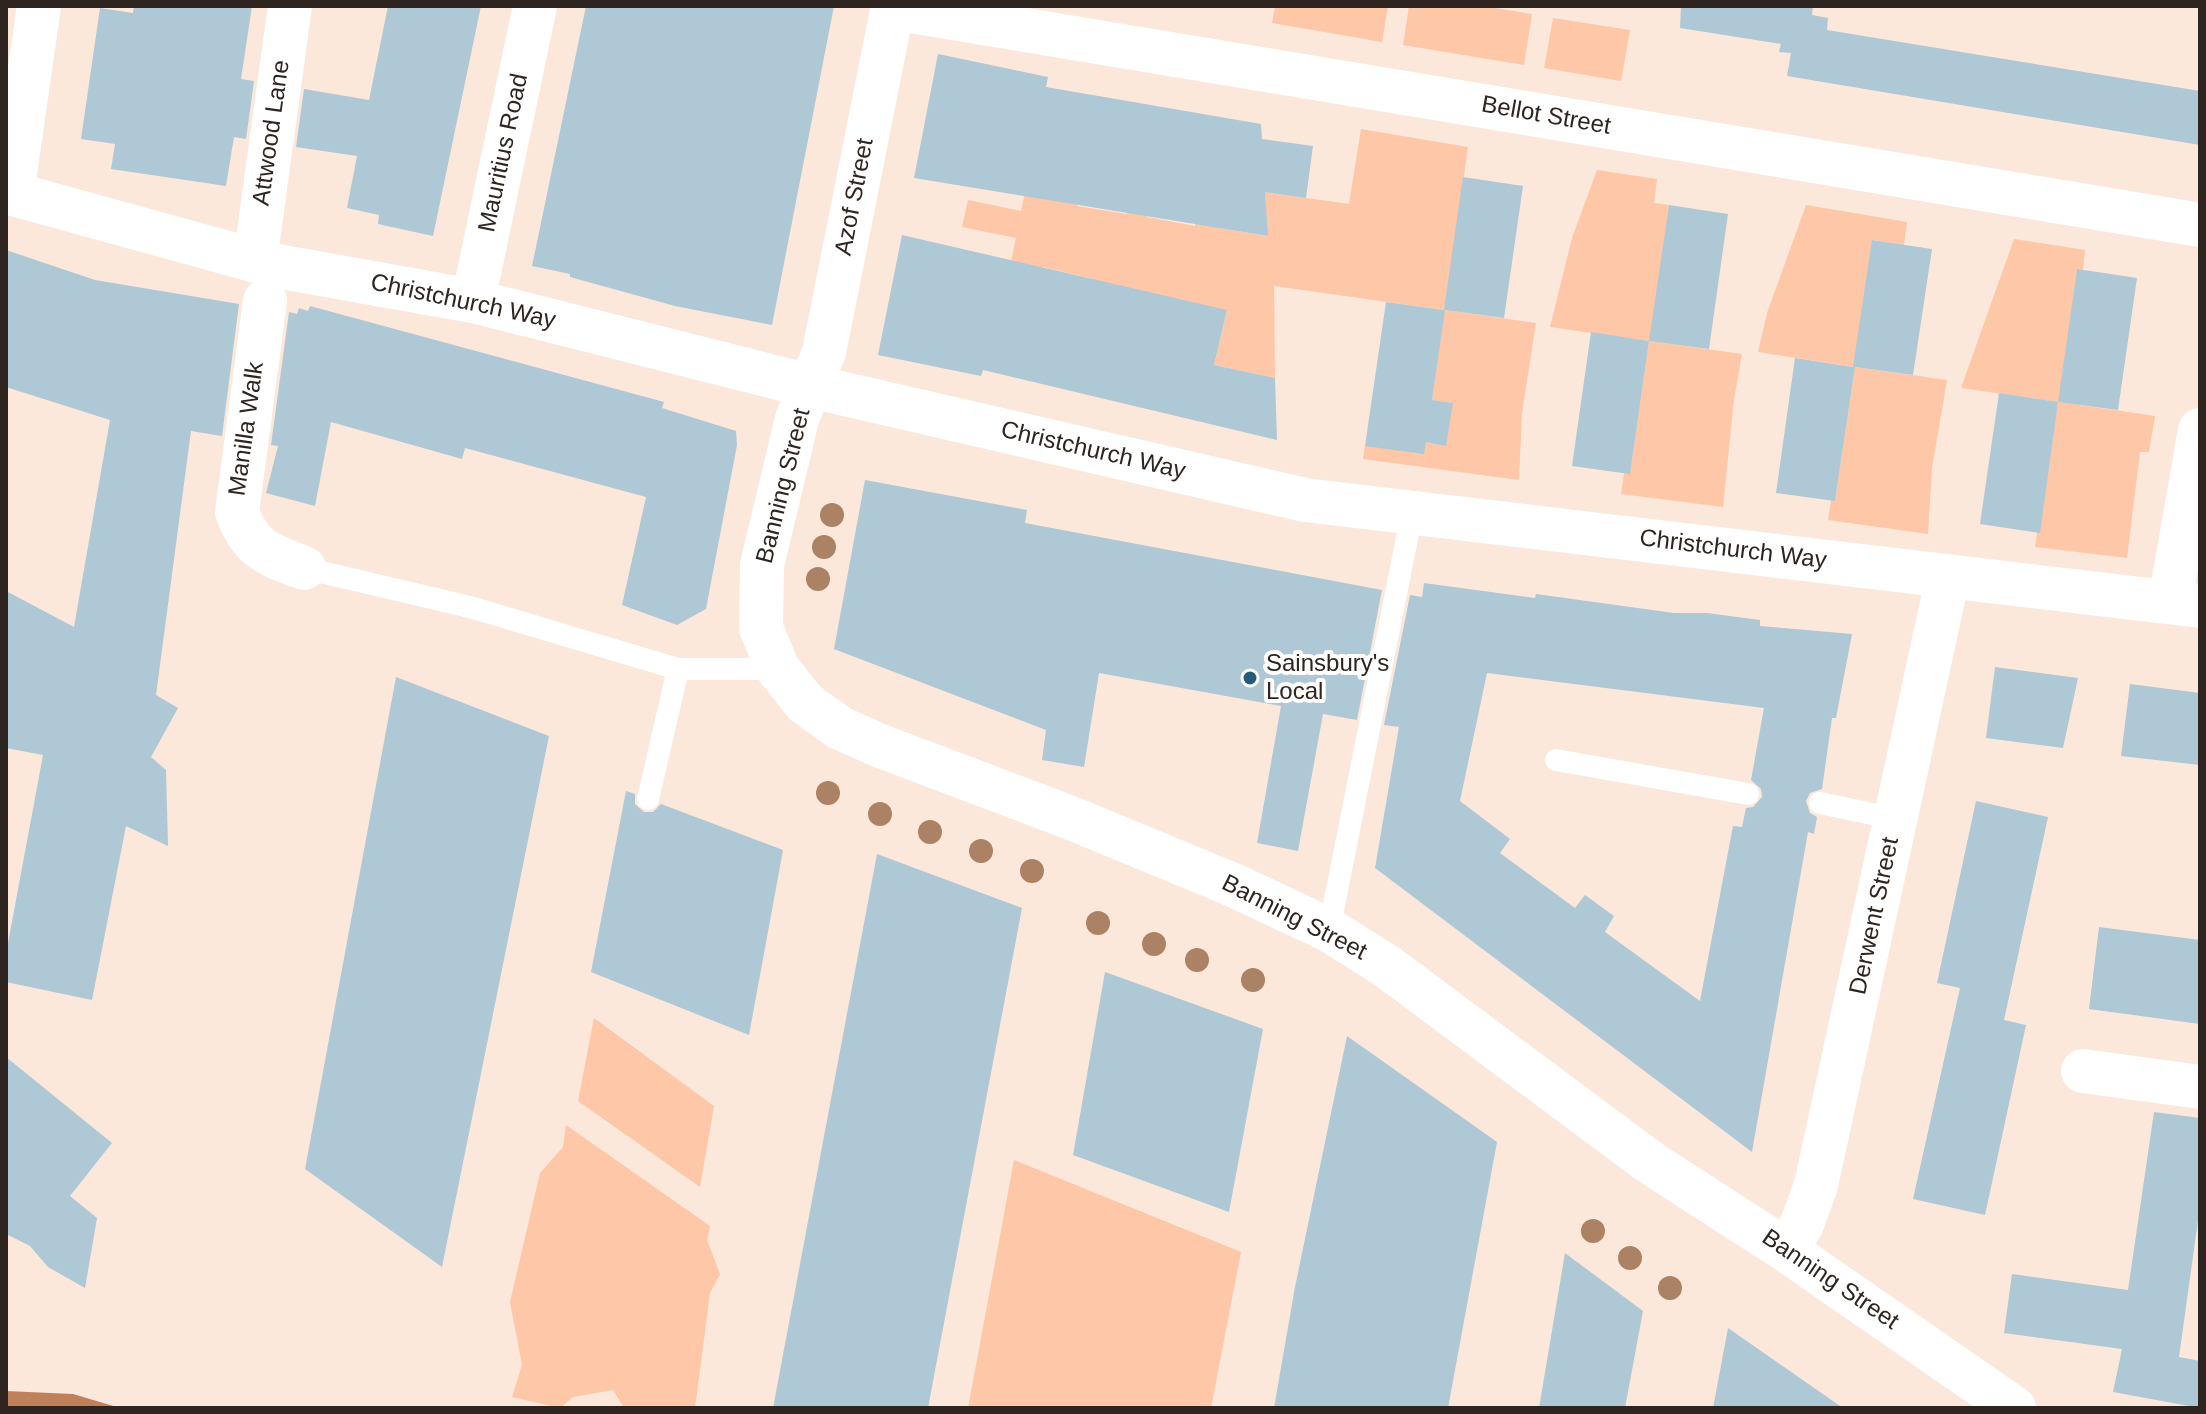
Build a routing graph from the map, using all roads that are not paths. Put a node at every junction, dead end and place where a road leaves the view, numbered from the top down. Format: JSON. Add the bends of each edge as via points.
{"nodes":[{"id":1,"x":39,"y":6,"type":"edge"},
{"id":2,"x":290,"y":6,"type":"edge"},
{"id":3,"x":535,"y":6,"type":"edge"},
{"id":4,"x":893,"y":7,"type":"edge"},
{"id":5,"x":9,"y":193,"type":"edge"},
{"id":6,"x":2200,"y":225,"type":"edge"},
{"id":7,"x":260,"y":281,"type":"junction"},
{"id":8,"x":473,"y":301,"type":"junction"},
{"id":9,"x":810,"y":386,"type":"junction"},
{"id":10,"x":2200,"y":430,"type":"edge"},
{"id":11,"x":1412,"y":513,"type":"junction"},
{"id":12,"x":304,"y":568,"type":"joint"},
{"id":13,"x":1948,"y":576,"type":"junction"},
{"id":14,"x":2185,"y":604,"type":"edge"},
{"id":15,"x":678,"y":669,"type":"junction"},
{"id":16,"x":778,"y":669,"type":"junction"},
{"id":17,"x":1556,"y":760,"type":"dead end"},
{"id":18,"x":1748,"y":794,"type":"dead end"},
{"id":19,"x":648,"y":799,"type":"dead end"},
{"id":20,"x":1820,"y":803,"type":"dead end"},
{"id":21,"x":1896,"y":819,"type":"junction"},
{"id":22,"x":1329,"y":930,"type":"junction"},
{"id":23,"x":2083,"y":1071,"type":"dead end"},
{"id":24,"x":2200,"y":1087,"type":"edge"},
{"id":25,"x":1786,"y":1250,"type":"junction"},
{"id":26,"x":2014,"y":1408,"type":"edge"}],
"edges":[{"from":1,"to":5,"type":"street"},
{"from":2,"to":7,"type":"street","name":"Attwood Lane"},
{"from":3,"to":8,"type":"street","name":"Mauritius Road"},
{"from":4,"to":6,"type":"street","name":"Bellot Street"},
{"from":4,"to":9,"type":"street","name":"Azof Street","via":[[824,352]]},
{"from":5,"to":7,"type":"street","name":"Christchurch Way"},
{"from":7,"to":8,"type":"street","name":"Christchurch Way"},
{"from":7,"to":12,"type":"street","name":"Manilla Walk","via":[[237,512],[246,536],[266,554]]},
{"from":8,"to":9,"type":"street","name":"Christchurch Way"},
{"from":9,"to":11,"type":"street","name":"Christchurch Way","via":[[1305,500]]},
{"from":9,"to":16,"type":"street","name":"Banning Street","via":[[797,419],[762,565],[761,628]]},
{"from":10,"to":14,"type":"street"},
{"from":11,"to":13,"type":"street","name":"Christchurch Way"},
{"from":11,"to":22,"type":"lane"},
{"from":12,"to":15,"type":"lane","via":[[470,607]]},
{"from":13,"to":14,"type":"street","name":"Christchurch Way"},
{"from":13,"to":21,"type":"street","name":"Derwent Street"},
{"from":15,"to":16,"type":"lane"},
{"from":15,"to":19,"type":"lane"},
{"from":16,"to":22,"type":"street","name":"Banning Street","via":[[805,703],[840,728],[1115,836]]},
{"from":17,"to":18,"type":"lane"},
{"from":20,"to":21,"type":"lane"},
{"from":21,"to":25,"type":"street","name":"Derwent Street","via":[[1816,1185]]},
{"from":22,"to":25,"type":"street","name":"Banning Street","via":[[1385,965],[1651,1163]]},
{"from":23,"to":24,"type":"street"},
{"from":25,"to":26,"type":"street","name":"Banning Street"}]}
